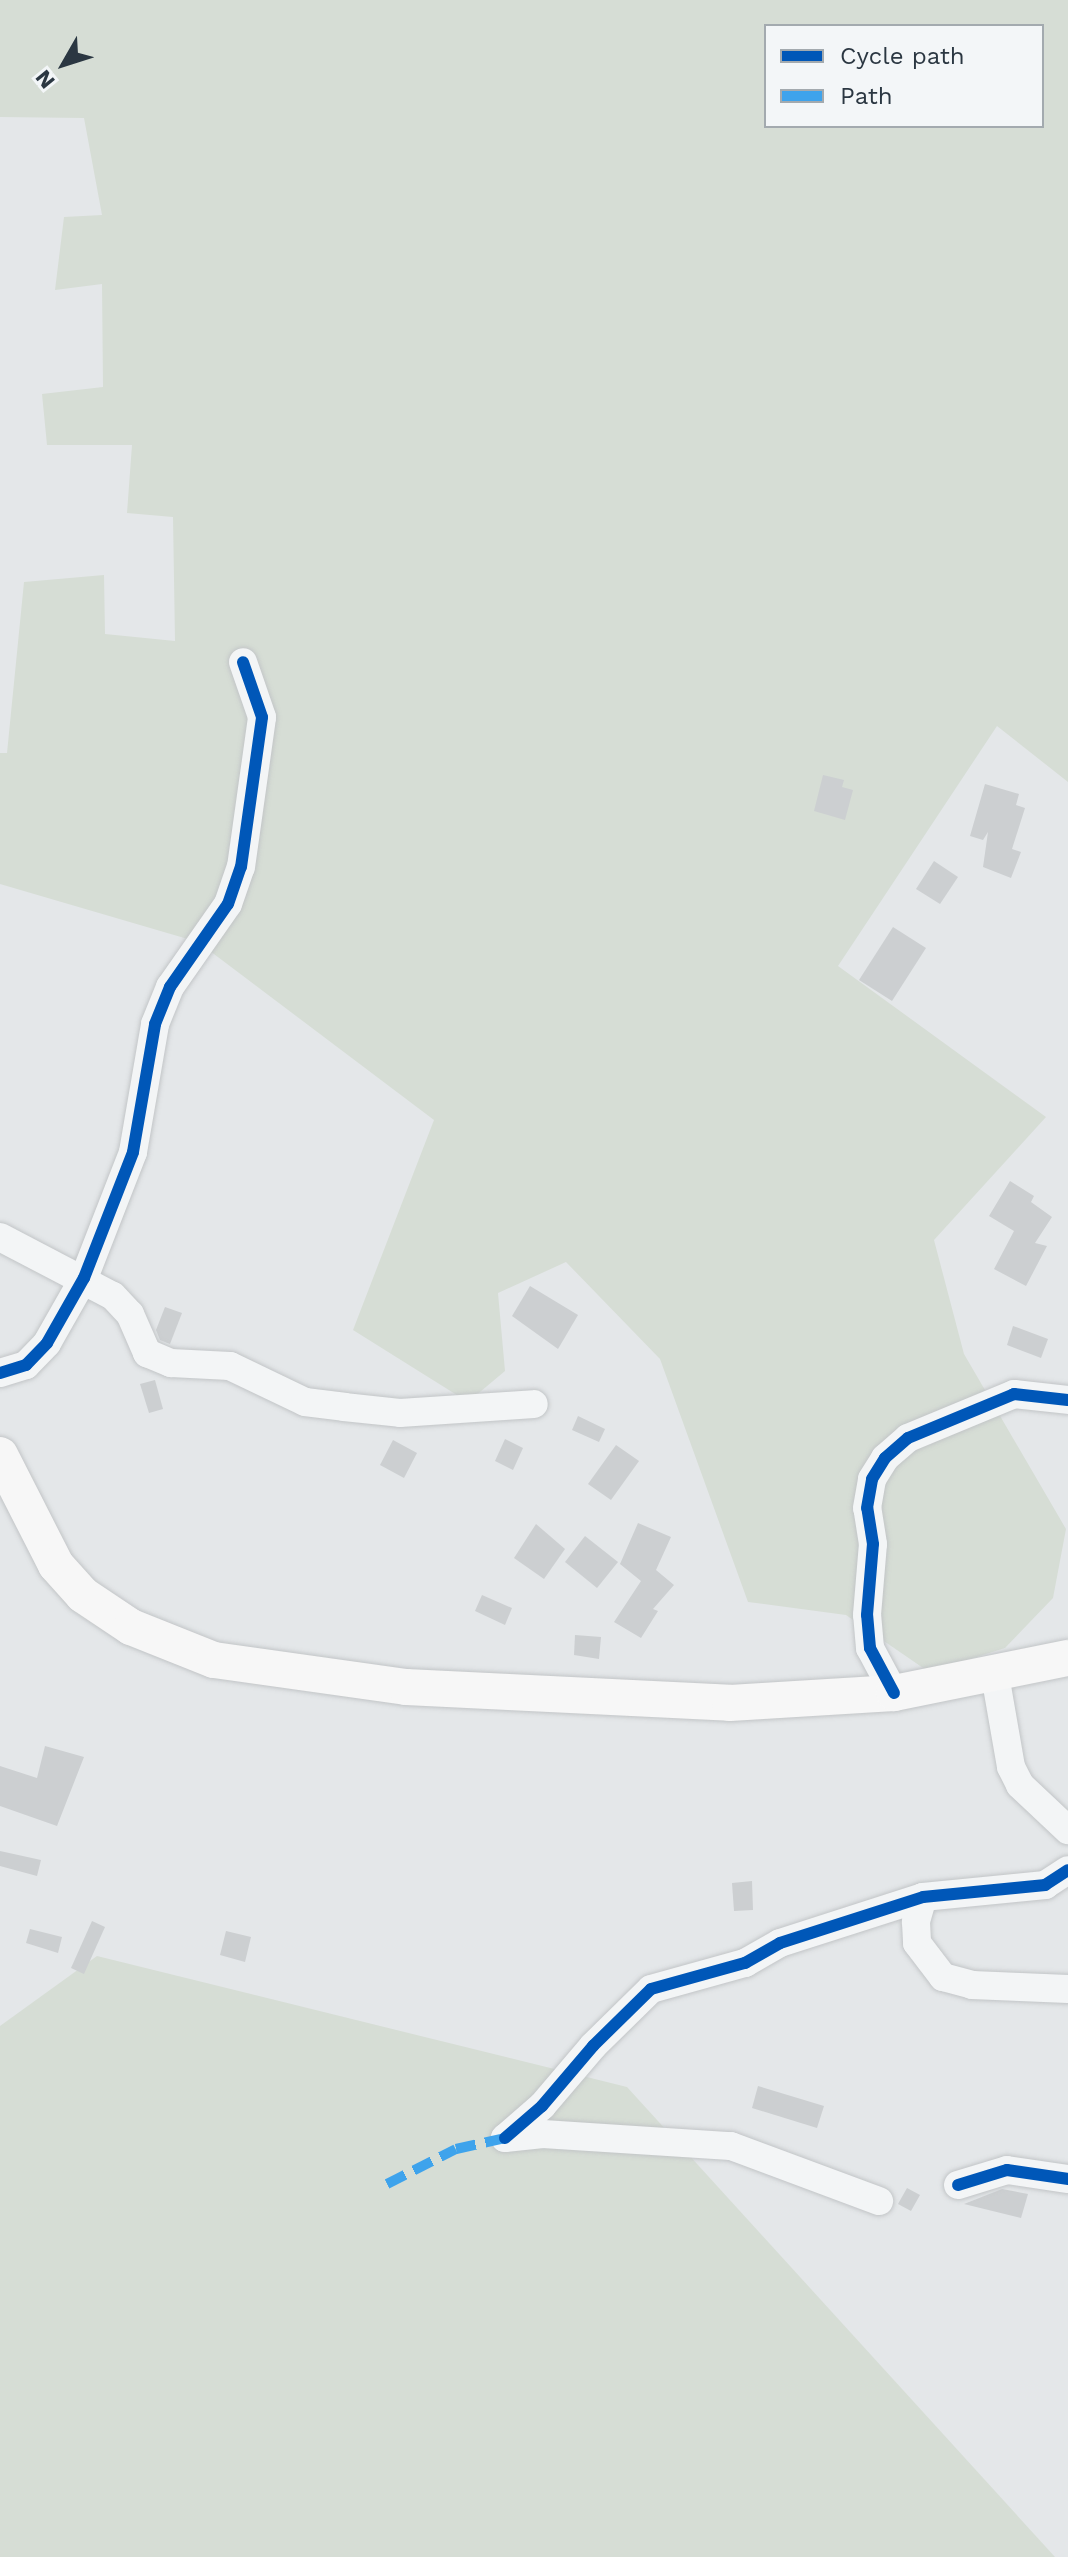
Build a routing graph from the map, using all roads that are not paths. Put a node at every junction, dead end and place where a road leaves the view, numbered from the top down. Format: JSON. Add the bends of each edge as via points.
{"nodes":[{"id":1,"x":243,"y":662,"type":"dead end"},
{"id":2,"x":0,"y":1237,"type":"edge"},
{"id":3,"x":84,"y":1278,"type":"junction"},
{"id":4,"x":0,"y":1373,"type":"edge"},
{"id":5,"x":1068,"y":1400,"type":"edge"},
{"id":6,"x":534,"y":1404,"type":"dead end"},
{"id":7,"x":0,"y":1455,"type":"edge"},
{"id":8,"x":1068,"y":1658,"type":"edge"},
{"id":9,"x":995,"y":1675,"type":"junction"},
{"id":10,"x":894,"y":1693,"type":"junction"},
{"id":11,"x":1068,"y":1830,"type":"edge"},
{"id":12,"x":1068,"y":1870,"type":"edge"},
{"id":13,"x":923,"y":1897,"type":"junction"},
{"id":14,"x":1068,"y":1989,"type":"edge"},
{"id":15,"x":1068,"y":2179,"type":"edge"},
{"id":16,"x":958,"y":2185,"type":"dead end"},
{"id":17,"x":879,"y":2201,"type":"dead end"}],
"edges":[{"from":1,"to":3,"type":"street","via":[[262,717],[241,867],[228,904],[170,987],[155,1024],[133,1152]]},
{"from":2,"to":3,"type":"street","via":[[52,1268]]},
{"from":3,"to":4,"type":"street","via":[[47,1343],[26,1365]]},
{"from":3,"to":6,"type":"street","via":[[130,1314],[147,1353],[171,1363],[230,1366],[305,1402],[400,1413]]},
{"from":5,"to":10,"type":"street","via":[[1014,1394],[908,1438],[885,1458],[872,1479],[867,1508],[873,1544],[870,1648]]},
{"from":7,"to":10,"type":"main road","via":[[56,1565],[83,1595],[131,1627],[214,1660],[312,1677],[590,1699],[730,1703]]},
{"from":8,"to":9,"type":"main road"},
{"from":9,"to":10,"type":"main road"},
{"from":9,"to":11,"type":"street","via":[[1011,1767],[1020,1785]]},
{"from":12,"to":13,"type":"street","via":[[1045,1885]]},
{"from":13,"to":14,"type":"street","via":[[917,1943],[943,1977],[972,1985]]},
{"from":13,"to":17,"type":"street","via":[[780,1943],[745,1963],[651,1989],[542,2106],[505,2138],[543,2134],[731,2146]]},
{"from":15,"to":16,"type":"street","via":[[1007,2170]]}]}
